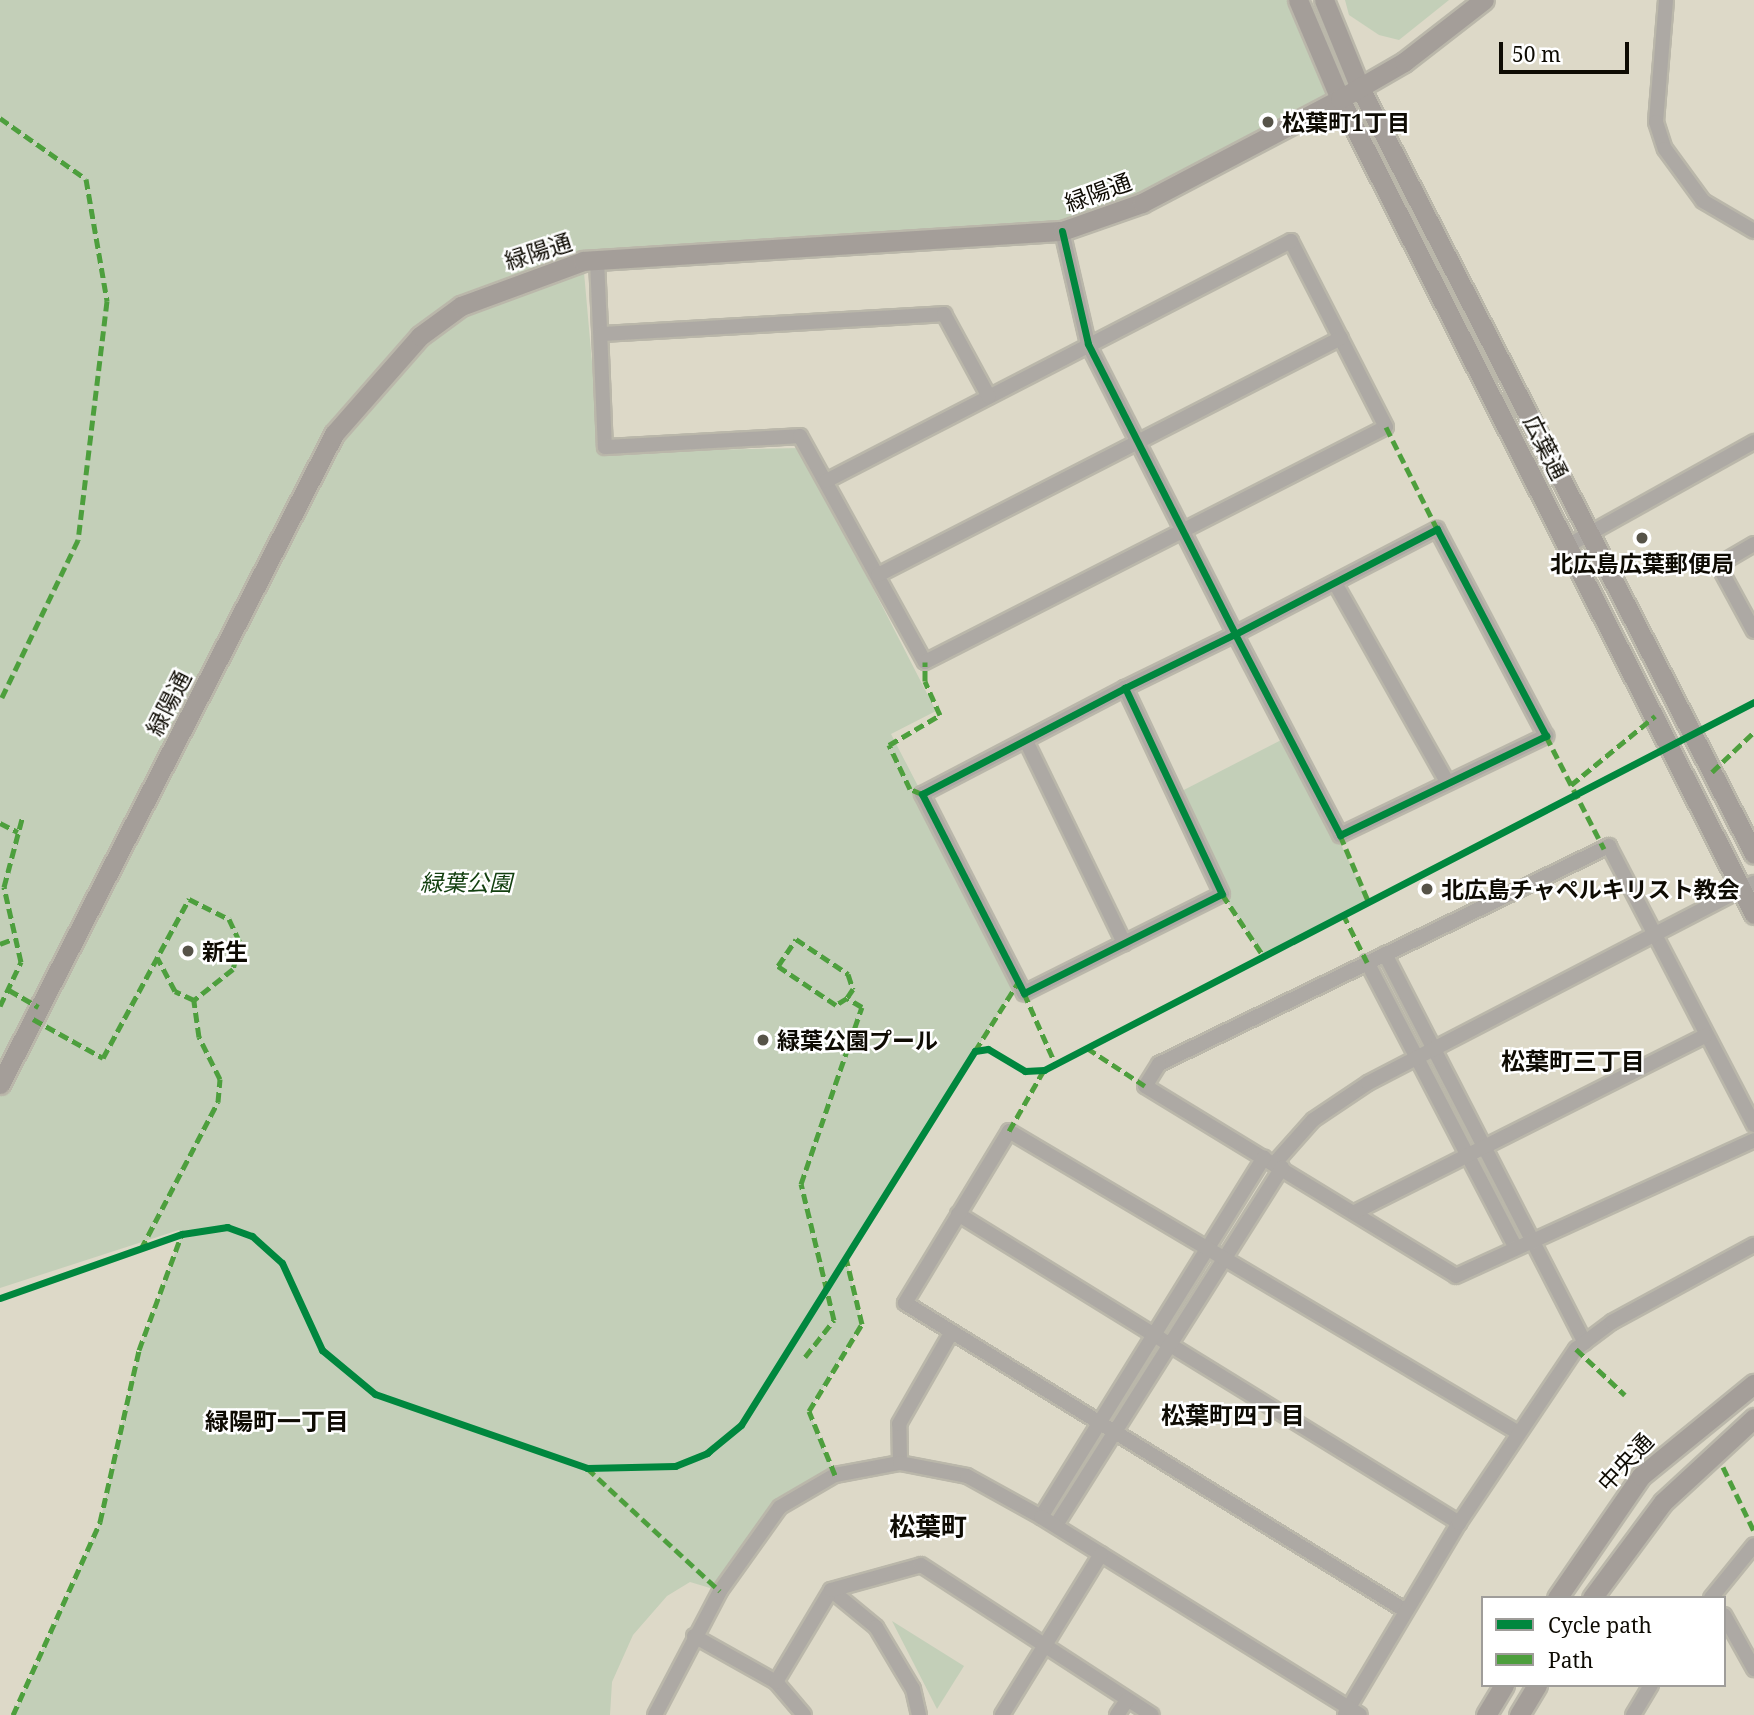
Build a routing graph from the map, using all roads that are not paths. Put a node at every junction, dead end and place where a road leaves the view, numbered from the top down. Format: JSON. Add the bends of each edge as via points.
{"nodes":[{"id":1,"x":1298,"y":0,"type":"edge"},
{"id":2,"x":1324,"y":0,"type":"edge"},
{"id":3,"x":1484,"y":0,"type":"edge"},
{"id":4,"x":1666,"y":0,"type":"edge"},
{"id":5,"x":1360,"y":88,"type":"junction"},
{"id":6,"x":1340,"y":99,"type":"junction"},
{"id":7,"x":1062,"y":231,"type":"junction"},
{"id":8,"x":1754,"y":231,"type":"edge"},
{"id":9,"x":597,"y":259,"type":"junction"},
{"id":10,"x":601,"y":334,"type":"junction"},
{"id":11,"x":1341,"y":338,"type":"junction"},
{"id":12,"x":1088,"y":344,"type":"junction"},
{"id":13,"x":989,"y":397,"type":"junction"},
{"id":14,"x":1139,"y":443,"type":"junction"},
{"id":15,"x":1754,"y":443,"type":"edge"},
{"id":16,"x":826,"y":481,"type":"junction"},
{"id":17,"x":1182,"y":531,"type":"junction"},
{"id":18,"x":1591,"y":534,"type":"junction"},
{"id":19,"x":1754,"y":544,"type":"edge"},
{"id":20,"x":1569,"y":545,"type":"junction"},
{"id":21,"x":878,"y":575,"type":"junction"},
{"id":22,"x":1335,"y":583,"type":"junction"},
{"id":23,"x":1754,"y":631,"type":"edge"},
{"id":24,"x":1235,"y":634,"type":"junction"},
{"id":25,"x":1125,"y":688,"type":"junction"},
{"id":26,"x":1026,"y":741,"type":"junction"},
{"id":27,"x":1447,"y":782,"type":"junction"},
{"id":28,"x":1754,"y":854,"type":"edge"},
{"id":29,"x":1748,"y":886,"type":"edge"},
{"id":30,"x":1754,"y":914,"type":"edge"},
{"id":31,"x":1657,"y":934,"type":"junction"},
{"id":32,"x":1124,"y":943,"type":"junction"},
{"id":33,"x":1385,"y":954,"type":"junction"},
{"id":34,"x":1367,"y":962,"type":"junction"},
{"id":35,"x":1705,"y":1036,"type":"junction"},
{"id":36,"x":1433,"y":1048,"type":"junction"},
{"id":37,"x":1416,"y":1058,"type":"junction"},
{"id":38,"x":0,"y":1084,"type":"edge"},
{"id":39,"x":1754,"y":1125,"type":"edge"},
{"id":40,"x":1754,"y":1140,"type":"edge"},
{"id":41,"x":1483,"y":1145,"type":"junction"},
{"id":42,"x":1468,"y":1152,"type":"junction"},
{"id":43,"x":1274,"y":1163,"type":"junction"},
{"id":44,"x":1355,"y":1212,"type":"junction"},
{"id":45,"x":958,"y":1214,"type":"junction"},
{"id":46,"x":1532,"y":1241,"type":"junction"},
{"id":47,"x":1210,"y":1245,"type":"junction"},
{"id":48,"x":1754,"y":1245,"type":"edge"},
{"id":49,"x":1516,"y":1248,"type":"junction"},
{"id":50,"x":1226,"y":1255,"type":"junction"},
{"id":51,"x":950,"y":1335,"type":"junction"},
{"id":52,"x":1154,"y":1335,"type":"junction"},
{"id":53,"x":1585,"y":1343,"type":"junction"},
{"id":54,"x":1170,"y":1345,"type":"junction"},
{"id":55,"x":1754,"y":1384,"type":"edge"},
{"id":56,"x":1754,"y":1418,"type":"edge"},
{"id":57,"x":1101,"y":1421,"type":"junction"},
{"id":58,"x":1116,"y":1432,"type":"junction"},
{"id":59,"x":1517,"y":1432,"type":"junction"},
{"id":60,"x":900,"y":1463,"type":"junction"},
{"id":61,"x":1041,"y":1517,"type":"junction"},
{"id":62,"x":1459,"y":1523,"type":"junction"},
{"id":63,"x":1056,"y":1525,"type":"junction"},
{"id":64,"x":1754,"y":1545,"type":"edge"},
{"id":65,"x":1101,"y":1554,"type":"junction"},
{"id":66,"x":831,"y":1590,"type":"junction"},
{"id":67,"x":1558,"y":1596,"type":"edge"},
{"id":68,"x":1593,"y":1596,"type":"edge"},
{"id":69,"x":1714,"y":1596,"type":"edge"},
{"id":70,"x":1406,"y":1611,"type":"junction"},
{"id":71,"x":1726,"y":1619,"type":"edge"},
{"id":72,"x":694,"y":1636,"type":"junction"},
{"id":73,"x":1044,"y":1648,"type":"junction"},
{"id":74,"x":1754,"y":1669,"type":"edge"},
{"id":75,"x":776,"y":1682,"type":"junction"},
{"id":76,"x":1503,"y":1687,"type":"edge"},
{"id":77,"x":1536,"y":1687,"type":"edge"},
{"id":78,"x":1650,"y":1687,"type":"edge"},
{"id":79,"x":1127,"y":1700,"type":"junction"},
{"id":80,"x":1351,"y":1712,"type":"edge"},
{"id":81,"x":655,"y":1715,"type":"edge"},
{"id":82,"x":804,"y":1715,"type":"edge"},
{"id":83,"x":919,"y":1715,"type":"edge"},
{"id":84,"x":1002,"y":1715,"type":"edge"},
{"id":85,"x":1117,"y":1715,"type":"edge"},
{"id":86,"x":1152,"y":1715,"type":"edge"},
{"id":87,"x":1486,"y":1715,"type":"edge"},
{"id":88,"x":1519,"y":1715,"type":"edge"},
{"id":89,"x":1633,"y":1715,"type":"edge"}],
"edges":[{"from":1,"to":6,"type":"street","name":"広葉通"},
{"from":2,"to":5,"type":"street","name":"広葉通"},
{"from":3,"to":5,"type":"street","name":"緑陽通"},
{"from":4,"to":8,"type":"street","via":[[1656,122],[1665,149],[1703,201]]},
{"from":5,"to":6,"type":"street","name":"緑陽通"},
{"from":5,"to":18,"type":"street","name":"広葉通"},
{"from":6,"to":7,"type":"street","name":"緑陽通","via":[[1142,203]]},
{"from":6,"to":20,"type":"street","name":"広葉通"},
{"from":7,"to":9,"type":"street","name":"緑陽通"},
{"from":7,"to":12,"type":"street"},
{"from":9,"to":10,"type":"street"},
{"from":9,"to":38,"type":"street","name":"緑陽通","via":[[527,278],[461,306],[387,367],[334,434]]},
{"from":10,"to":13,"type":"street","via":[[944,314]]},
{"from":10,"to":16,"type":"street","via":[[605,447],[800,436]]},
{"from":11,"to":12,"type":"street","via":[[1291,241]]},
{"from":11,"to":14,"type":"street"},
{"from":11,"to":17,"type":"street","via":[[1387,427]]},
{"from":12,"to":13,"type":"street"},
{"from":12,"to":14,"type":"street"},
{"from":13,"to":16,"type":"street"},
{"from":14,"to":17,"type":"street"},
{"from":14,"to":21,"type":"street"},
{"from":15,"to":18,"type":"street"},
{"from":16,"to":21,"type":"street"},
{"from":17,"to":21,"type":"street","via":[[925,662]]},
{"from":17,"to":24,"type":"street"},
{"from":18,"to":20,"type":"street"},
{"from":18,"to":28,"type":"street","name":"広葉通"},
{"from":19,"to":23,"type":"street","via":[[1718,565]]},
{"from":20,"to":29,"type":"street","name":"広葉通"},
{"from":22,"to":24,"type":"street"},
{"from":22,"to":27,"type":"street"},
{"from":22,"to":27,"type":"street","via":[[1437,529],[1546,736]]},
{"from":24,"to":25,"type":"street"},
{"from":24,"to":27,"type":"street","via":[[1340,835]]},
{"from":25,"to":26,"type":"street"},
{"from":25,"to":32,"type":"street","via":[[1222,894]]},
{"from":26,"to":32,"type":"street"},
{"from":26,"to":32,"type":"street","via":[[922,794],[1024,993]]},
{"from":29,"to":30,"type":"street","name":"広葉通"},
{"from":29,"to":31,"type":"street"},
{"from":31,"to":33,"type":"street","via":[[1609,846]]},
{"from":31,"to":35,"type":"street"},
{"from":31,"to":36,"type":"street"},
{"from":33,"to":34,"type":"street"},
{"from":33,"to":36,"type":"street"},
{"from":34,"to":37,"type":"street"},
{"from":34,"to":43,"type":"street","via":[[1159,1064],[1145,1086]]},
{"from":35,"to":39,"type":"street"},
{"from":35,"to":41,"type":"street"},
{"from":36,"to":37,"type":"street"},
{"from":36,"to":41,"type":"street"},
{"from":37,"to":42,"type":"street"},
{"from":37,"to":43,"type":"street","via":[[1314,1120]]},
{"from":40,"to":46,"type":"street"},
{"from":41,"to":42,"type":"street"},
{"from":41,"to":46,"type":"street"},
{"from":42,"to":44,"type":"street"},
{"from":42,"to":49,"type":"street"},
{"from":43,"to":44,"type":"street"},
{"from":43,"to":47,"type":"street"},
{"from":43,"to":50,"type":"street"},
{"from":44,"to":49,"type":"street","via":[[1456,1276]]},
{"from":45,"to":47,"type":"street","via":[[1009,1130]]},
{"from":45,"to":51,"type":"street","via":[[905,1303]]},
{"from":45,"to":52,"type":"street"},
{"from":46,"to":49,"type":"street"},
{"from":46,"to":53,"type":"street"},
{"from":47,"to":50,"type":"street"},
{"from":47,"to":52,"type":"street"},
{"from":48,"to":53,"type":"street"},
{"from":50,"to":54,"type":"street"},
{"from":50,"to":59,"type":"street"},
{"from":51,"to":57,"type":"street"},
{"from":51,"to":60,"type":"street","via":[[899,1424]]},
{"from":52,"to":54,"type":"street"},
{"from":52,"to":57,"type":"street"},
{"from":53,"to":59,"type":"street"},
{"from":54,"to":58,"type":"street"},
{"from":54,"to":62,"type":"street"},
{"from":55,"to":67,"type":"street","name":"中央通","via":[[1641,1476]]},
{"from":56,"to":68,"type":"street","via":[[1663,1502]]},
{"from":57,"to":58,"type":"street"},
{"from":57,"to":61,"type":"street"},
{"from":58,"to":63,"type":"street"},
{"from":58,"to":70,"type":"street"},
{"from":59,"to":62,"type":"street"},
{"from":60,"to":61,"type":"street","via":[[967,1476]]},
{"from":60,"to":72,"type":"street","via":[[835,1475],[780,1507],[755,1533]]},
{"from":61,"to":63,"type":"street"},
{"from":62,"to":70,"type":"street"},
{"from":63,"to":65,"type":"street"},
{"from":64,"to":69,"type":"street"},
{"from":65,"to":73,"type":"street"},
{"from":65,"to":80,"type":"street"},
{"from":66,"to":73,"type":"street","via":[[921,1565]]},
{"from":66,"to":75,"type":"street"},
{"from":66,"to":83,"type":"street","via":[[876,1627],[913,1689]]},
{"from":70,"to":80,"type":"street"},
{"from":71,"to":74,"type":"street"},
{"from":72,"to":75,"type":"street"},
{"from":72,"to":81,"type":"street"},
{"from":73,"to":79,"type":"street"},
{"from":73,"to":84,"type":"street"},
{"from":75,"to":82,"type":"street"},
{"from":76,"to":87,"type":"street"},
{"from":77,"to":88,"type":"street"},
{"from":78,"to":89,"type":"street"},
{"from":79,"to":85,"type":"street"},
{"from":79,"to":86,"type":"street"}]}
